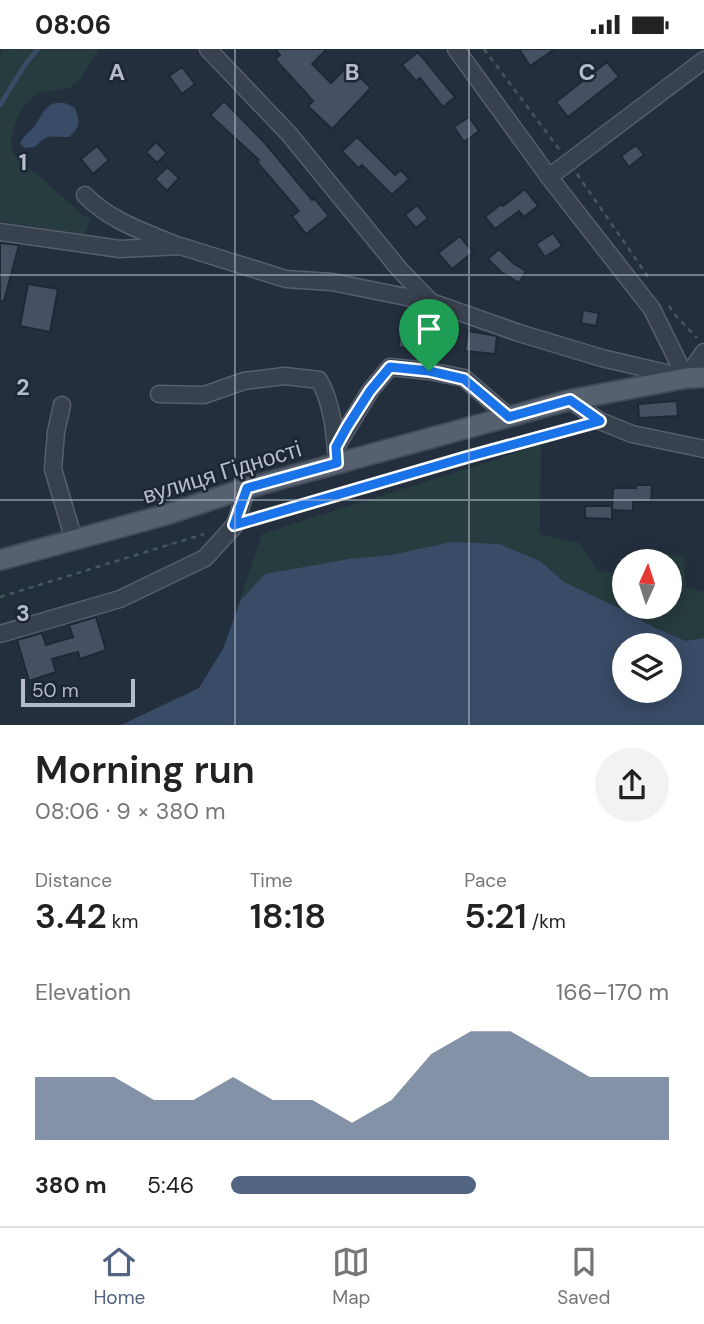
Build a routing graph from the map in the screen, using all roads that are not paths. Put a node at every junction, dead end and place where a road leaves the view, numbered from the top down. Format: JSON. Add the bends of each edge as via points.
{"nodes":[{"id":1,"x":208,"y":49,"type":"edge"},
{"id":2,"x":456,"y":49,"type":"edge"},
{"id":3,"x":704,"y":61,"type":"edge"},
{"id":4,"x":549,"y":177,"type":"junction"},
{"id":5,"x":85,"y":195,"type":"dead end"},
{"id":6,"x":0,"y":232,"type":"edge"},
{"id":7,"x":180,"y":246,"type":"junction"},
{"id":8,"x":431,"y":302,"type":"junction"},
{"id":9,"x":704,"y":352,"type":"edge"},
{"id":10,"x":695,"y":377,"type":"edge"},
{"id":11,"x":159,"y":394,"type":"dead end"},
{"id":12,"x":570,"y":400,"type":"junction"},
{"id":13,"x":62,"y":405,"type":"dead end"},
{"id":14,"x":509,"y":417,"type":"junction"},
{"id":15,"x":704,"y":449,"type":"edge"},
{"id":16,"x":336,"y":455,"type":"junction"},
{"id":17,"x":247,"y":488,"type":"junction"},
{"id":18,"x":74,"y":540,"type":"junction"},
{"id":19,"x":0,"y":560,"type":"edge"},
{"id":20,"x":0,"y":633,"type":"edge"}],
"edges":[{"from":1,"to":8,"type":"street","via":[[289,134]]},
{"from":2,"to":4,"type":"street"},
{"from":3,"to":4,"type":"street"},
{"from":4,"to":10,"type":"street","via":[[652,309]]},
{"from":5,"to":7,"type":"street","via":[[138,230]]},
{"from":6,"to":7,"type":"street","via":[[120,249]]},
{"from":7,"to":8,"type":"street","via":[[286,279],[332,282]]},
{"from":8,"to":10,"type":"street","via":[[602,358]]},
{"from":9,"to":10,"type":"street"},
{"from":10,"to":12,"type":"main road","name":"вулиця Гідності"},
{"from":11,"to":16,"type":"street","via":[[204,395],[244,381],[285,376],[319,380],[325,390]]},
{"from":12,"to":14,"type":"main road","name":"вулиця Гідності"},
{"from":12,"to":15,"type":"street","via":[[600,421],[632,434]]},
{"from":13,"to":18,"type":"street","via":[[53,469]]},
{"from":14,"to":16,"type":"main road","name":"вулиця Гідності"},
{"from":14,"to":16,"type":"street","via":[[464,379],[390,367],[370,391]]},
{"from":16,"to":17,"type":"main road","name":"вулиця Гідності"},
{"from":17,"to":18,"type":"main road","name":"вулиця Гідності"},
{"from":17,"to":20,"type":"street","via":[[234,525],[205,558],[120,599]]},
{"from":18,"to":19,"type":"main road","name":"вулиця Гідності"}]}
